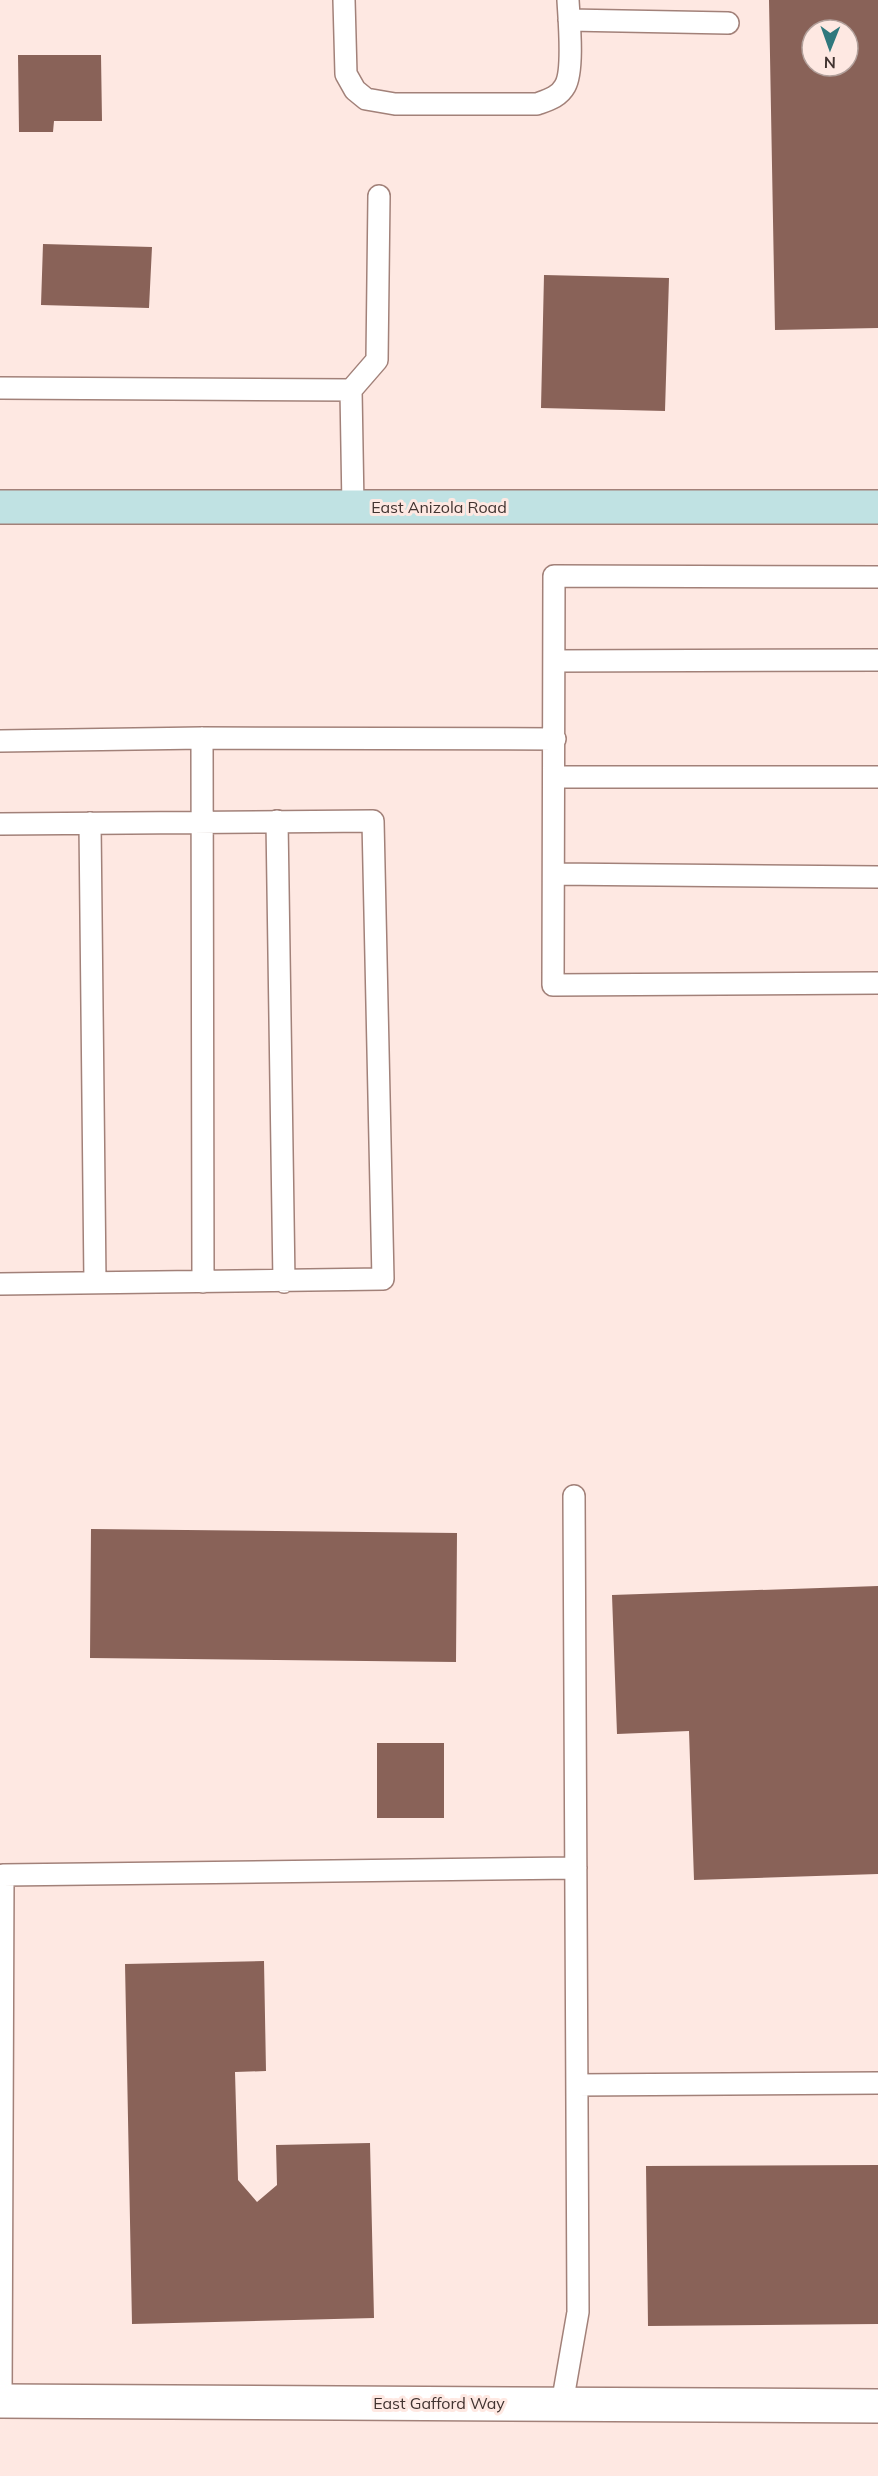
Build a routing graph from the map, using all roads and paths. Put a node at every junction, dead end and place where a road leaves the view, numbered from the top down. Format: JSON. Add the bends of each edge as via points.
{"nodes":[{"id":1,"x":344,"y":0,"type":"edge"},
{"id":2,"x":568,"y":10,"type":"edge"},
{"id":3,"x":728,"y":23,"type":"dead end"},
{"id":4,"x":380,"y":196,"type":"dead end"},
{"id":5,"x":0,"y":388,"type":"edge"},
{"id":6,"x":351,"y":390,"type":"junction"},
{"id":7,"x":0,"y":507,"type":"edge"},
{"id":8,"x":353,"y":507,"type":"junction"},
{"id":9,"x":878,"y":507,"type":"edge"},
{"id":10,"x":878,"y":577,"type":"edge"},
{"id":11,"x":878,"y":660,"type":"edge"},
{"id":12,"x":554,"y":661,"type":"junction"},
{"id":13,"x":202,"y":738,"type":"junction"},
{"id":14,"x":555,"y":739,"type":"junction"},
{"id":15,"x":0,"y":741,"type":"edge"},
{"id":16,"x":555,"y":777,"type":"junction"},
{"id":17,"x":878,"y":777,"type":"edge"},
{"id":18,"x":202,"y":821,"type":"junction"},
{"id":19,"x":277,"y":821,"type":"junction"},
{"id":20,"x":90,"y":823,"type":"junction"},
{"id":21,"x":0,"y":824,"type":"edge"},
{"id":22,"x":554,"y":874,"type":"junction"},
{"id":23,"x":878,"y":877,"type":"edge"},
{"id":24,"x":878,"y":984,"type":"edge"},
{"id":25,"x":203,"y":1282,"type":"junction"},
{"id":26,"x":284,"y":1282,"type":"junction"},
{"id":27,"x":94,"y":1283,"type":"junction"},
{"id":28,"x":0,"y":1284,"type":"edge"},
{"id":29,"x":574,"y":1496,"type":"dead end"},
{"id":30,"x":576,"y":1868,"type":"junction"},
{"id":31,"x":878,"y":2083,"type":"edge"},
{"id":32,"x":577,"y":2085,"type":"junction"},
{"id":33,"x":0,"y":2401,"type":"edge"},
{"id":34,"x":562,"y":2404,"type":"junction"},
{"id":35,"x":878,"y":2406,"type":"edge"}],
"edges":[{"from":1,"to":2,"type":"lane","via":[[346,74],[366,99],[395,104],[537,104],[554,98],[566,86]]},
{"from":2,"to":3,"type":"lane"},
{"from":4,"to":6,"type":"lane","via":[[377,360]]},
{"from":5,"to":6,"type":"lane"},
{"from":6,"to":8,"type":"lane"},
{"from":7,"to":8,"type":"street","name":"East Anizola Road"},
{"from":8,"to":9,"type":"street","name":"East Anizola Road"},
{"from":10,"to":12,"type":"lane","via":[[554,576]]},
{"from":11,"to":12,"type":"lane"},
{"from":12,"to":14,"type":"lane"},
{"from":13,"to":14,"type":"lane"},
{"from":13,"to":15,"type":"lane"},
{"from":13,"to":18,"type":"lane"},
{"from":14,"to":16,"type":"lane"},
{"from":16,"to":17,"type":"lane"},
{"from":16,"to":22,"type":"lane"},
{"from":18,"to":19,"type":"lane"},
{"from":18,"to":20,"type":"lane"},
{"from":18,"to":25,"type":"lane"},
{"from":19,"to":26,"type":"lane"},
{"from":19,"to":26,"type":"lane","via":[[373,820],[383,1267],[383,1279]]},
{"from":20,"to":21,"type":"lane"},
{"from":20,"to":27,"type":"lane"},
{"from":22,"to":23,"type":"lane"},
{"from":22,"to":24,"type":"lane","via":[[553,985]]},
{"from":25,"to":26,"type":"lane"},
{"from":25,"to":27,"type":"lane"},
{"from":27,"to":28,"type":"lane"},
{"from":29,"to":30,"type":"lane"},
{"from":30,"to":32,"type":"lane"},
{"from":30,"to":33,"type":"lane","via":[[3,1875]]},
{"from":31,"to":32,"type":"lane"},
{"from":32,"to":34,"type":"lane","via":[[578,2312]]},
{"from":33,"to":34,"type":"street","name":"East Gafford Way"},
{"from":34,"to":35,"type":"street","name":"East Gafford Way"}]}
